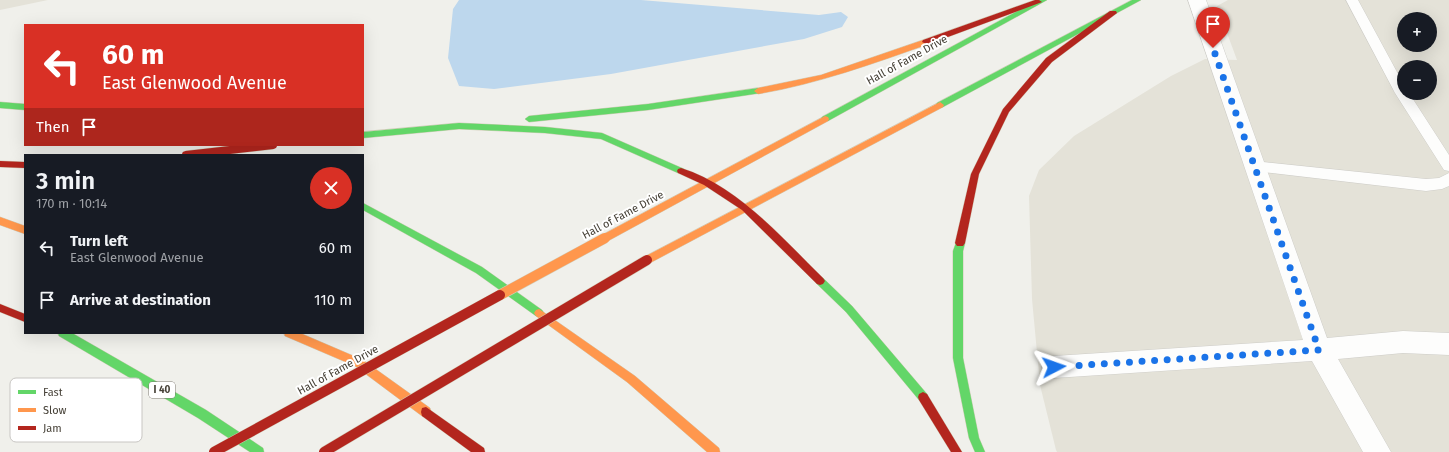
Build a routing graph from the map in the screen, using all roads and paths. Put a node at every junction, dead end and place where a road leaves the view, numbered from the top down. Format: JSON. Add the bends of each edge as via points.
{"nodes":[{"id":1,"x":1137,"y":0,"type":"edge"},
{"id":2,"x":1352,"y":0,"type":"edge"},
{"id":3,"x":1040,"y":1,"type":"edge"},
{"id":4,"x":1197,"y":2,"type":"edge"},
{"id":5,"x":1112,"y":13,"type":"junction"},
{"id":6,"x":0,"y":105,"type":"edge"},
{"id":7,"x":24,"y":107,"type":"edge"},
{"id":8,"x":459,"y":126,"type":"junction"},
{"id":9,"x":366,"y":134,"type":"edge"},
{"id":10,"x":214,"y":146,"type":"edge"},
{"id":11,"x":264,"y":146,"type":"edge"},
{"id":12,"x":195,"y":154,"type":"edge"},
{"id":13,"x":240,"y":154,"type":"edge"},
{"id":14,"x":0,"y":164,"type":"edge"},
{"id":15,"x":24,"y":165,"type":"edge"},
{"id":16,"x":1254,"y":166,"type":"junction"},
{"id":17,"x":1449,"y":166,"type":"edge"},
{"id":18,"x":1449,"y":178,"type":"edge"},
{"id":19,"x":707,"y":183,"type":"junction"},
{"id":20,"x":364,"y":207,"type":"edge"},
{"id":21,"x":745,"y":208,"type":"junction"},
{"id":22,"x":0,"y":220,"type":"edge"},
{"id":23,"x":24,"y":230,"type":"edge"},
{"id":24,"x":0,"y":308,"type":"edge"},
{"id":25,"x":24,"y":318,"type":"edge"},
{"id":26,"x":65,"y":334,"type":"edge"},
{"id":27,"x":292,"y":334,"type":"edge"},
{"id":28,"x":1449,"y":344,"type":"edge"},
{"id":29,"x":1319,"y":350,"type":"junction"},
{"id":30,"x":1054,"y":367,"type":"dead end"},
{"id":31,"x":140,"y":378,"type":"edge"},
{"id":32,"x":142,"y":379,"type":"edge"},
{"id":33,"x":214,"y":452,"type":"edge"},
{"id":34,"x":259,"y":452,"type":"edge"},
{"id":35,"x":324,"y":452,"type":"edge"},
{"id":36,"x":480,"y":452,"type":"edge"},
{"id":37,"x":715,"y":452,"type":"edge"},
{"id":38,"x":957,"y":452,"type":"edge"},
{"id":39,"x":980,"y":452,"type":"edge"},
{"id":40,"x":1378,"y":452,"type":"edge"}],
"edges":[{"from":1,"to":5,"type":"main road"},
{"from":2,"to":17,"type":"lane","via":[[1402,93]]},
{"from":3,"to":8,"type":"main road","via":[[853,68],[775,89],[648,107]]},
{"from":3,"to":19,"type":"main road","name":"Hall of Fame Drive"},
{"from":4,"to":16,"type":"street"},
{"from":5,"to":21,"type":"main road"},
{"from":5,"to":39,"type":"main road","via":[[1049,60],[1006,111],[975,174],[958,250],[958,358],[974,438]]},
{"from":6,"to":7,"type":"main road"},
{"from":8,"to":9,"type":"main road"},
{"from":8,"to":19,"type":"main road","via":[[545,130],[602,136]]},
{"from":10,"to":13,"type":"main road"},
{"from":11,"to":12,"type":"main road","bridge":true},
{"from":14,"to":15,"type":"main road"},
{"from":16,"to":18,"type":"lane","via":[[1426,185],[1442,183]]},
{"from":16,"to":29,"type":"street"},
{"from":19,"to":21,"type":"main road"},
{"from":19,"to":33,"type":"main road","name":"Hall of Fame Drive","bridge":true},
{"from":20,"to":37,"type":"main road","via":[[479,270],[631,379]]},
{"from":21,"to":35,"type":"main road","bridge":true,"via":[[647,260]]},
{"from":21,"to":38,"type":"main road","via":[[849,310],[919,391]]},
{"from":22,"to":23,"type":"main road"},
{"from":24,"to":25,"type":"main road"},
{"from":26,"to":31,"type":"main road","number":"I 40"},
{"from":27,"to":36,"type":"main road","via":[[359,363]]},
{"from":28,"to":29,"type":"street","via":[[1403,342]]},
{"from":29,"to":30,"type":"street"},
{"from":29,"to":40,"type":"street"},
{"from":32,"to":34,"type":"main road","number":"I 40","via":[[202,414]]}]}
